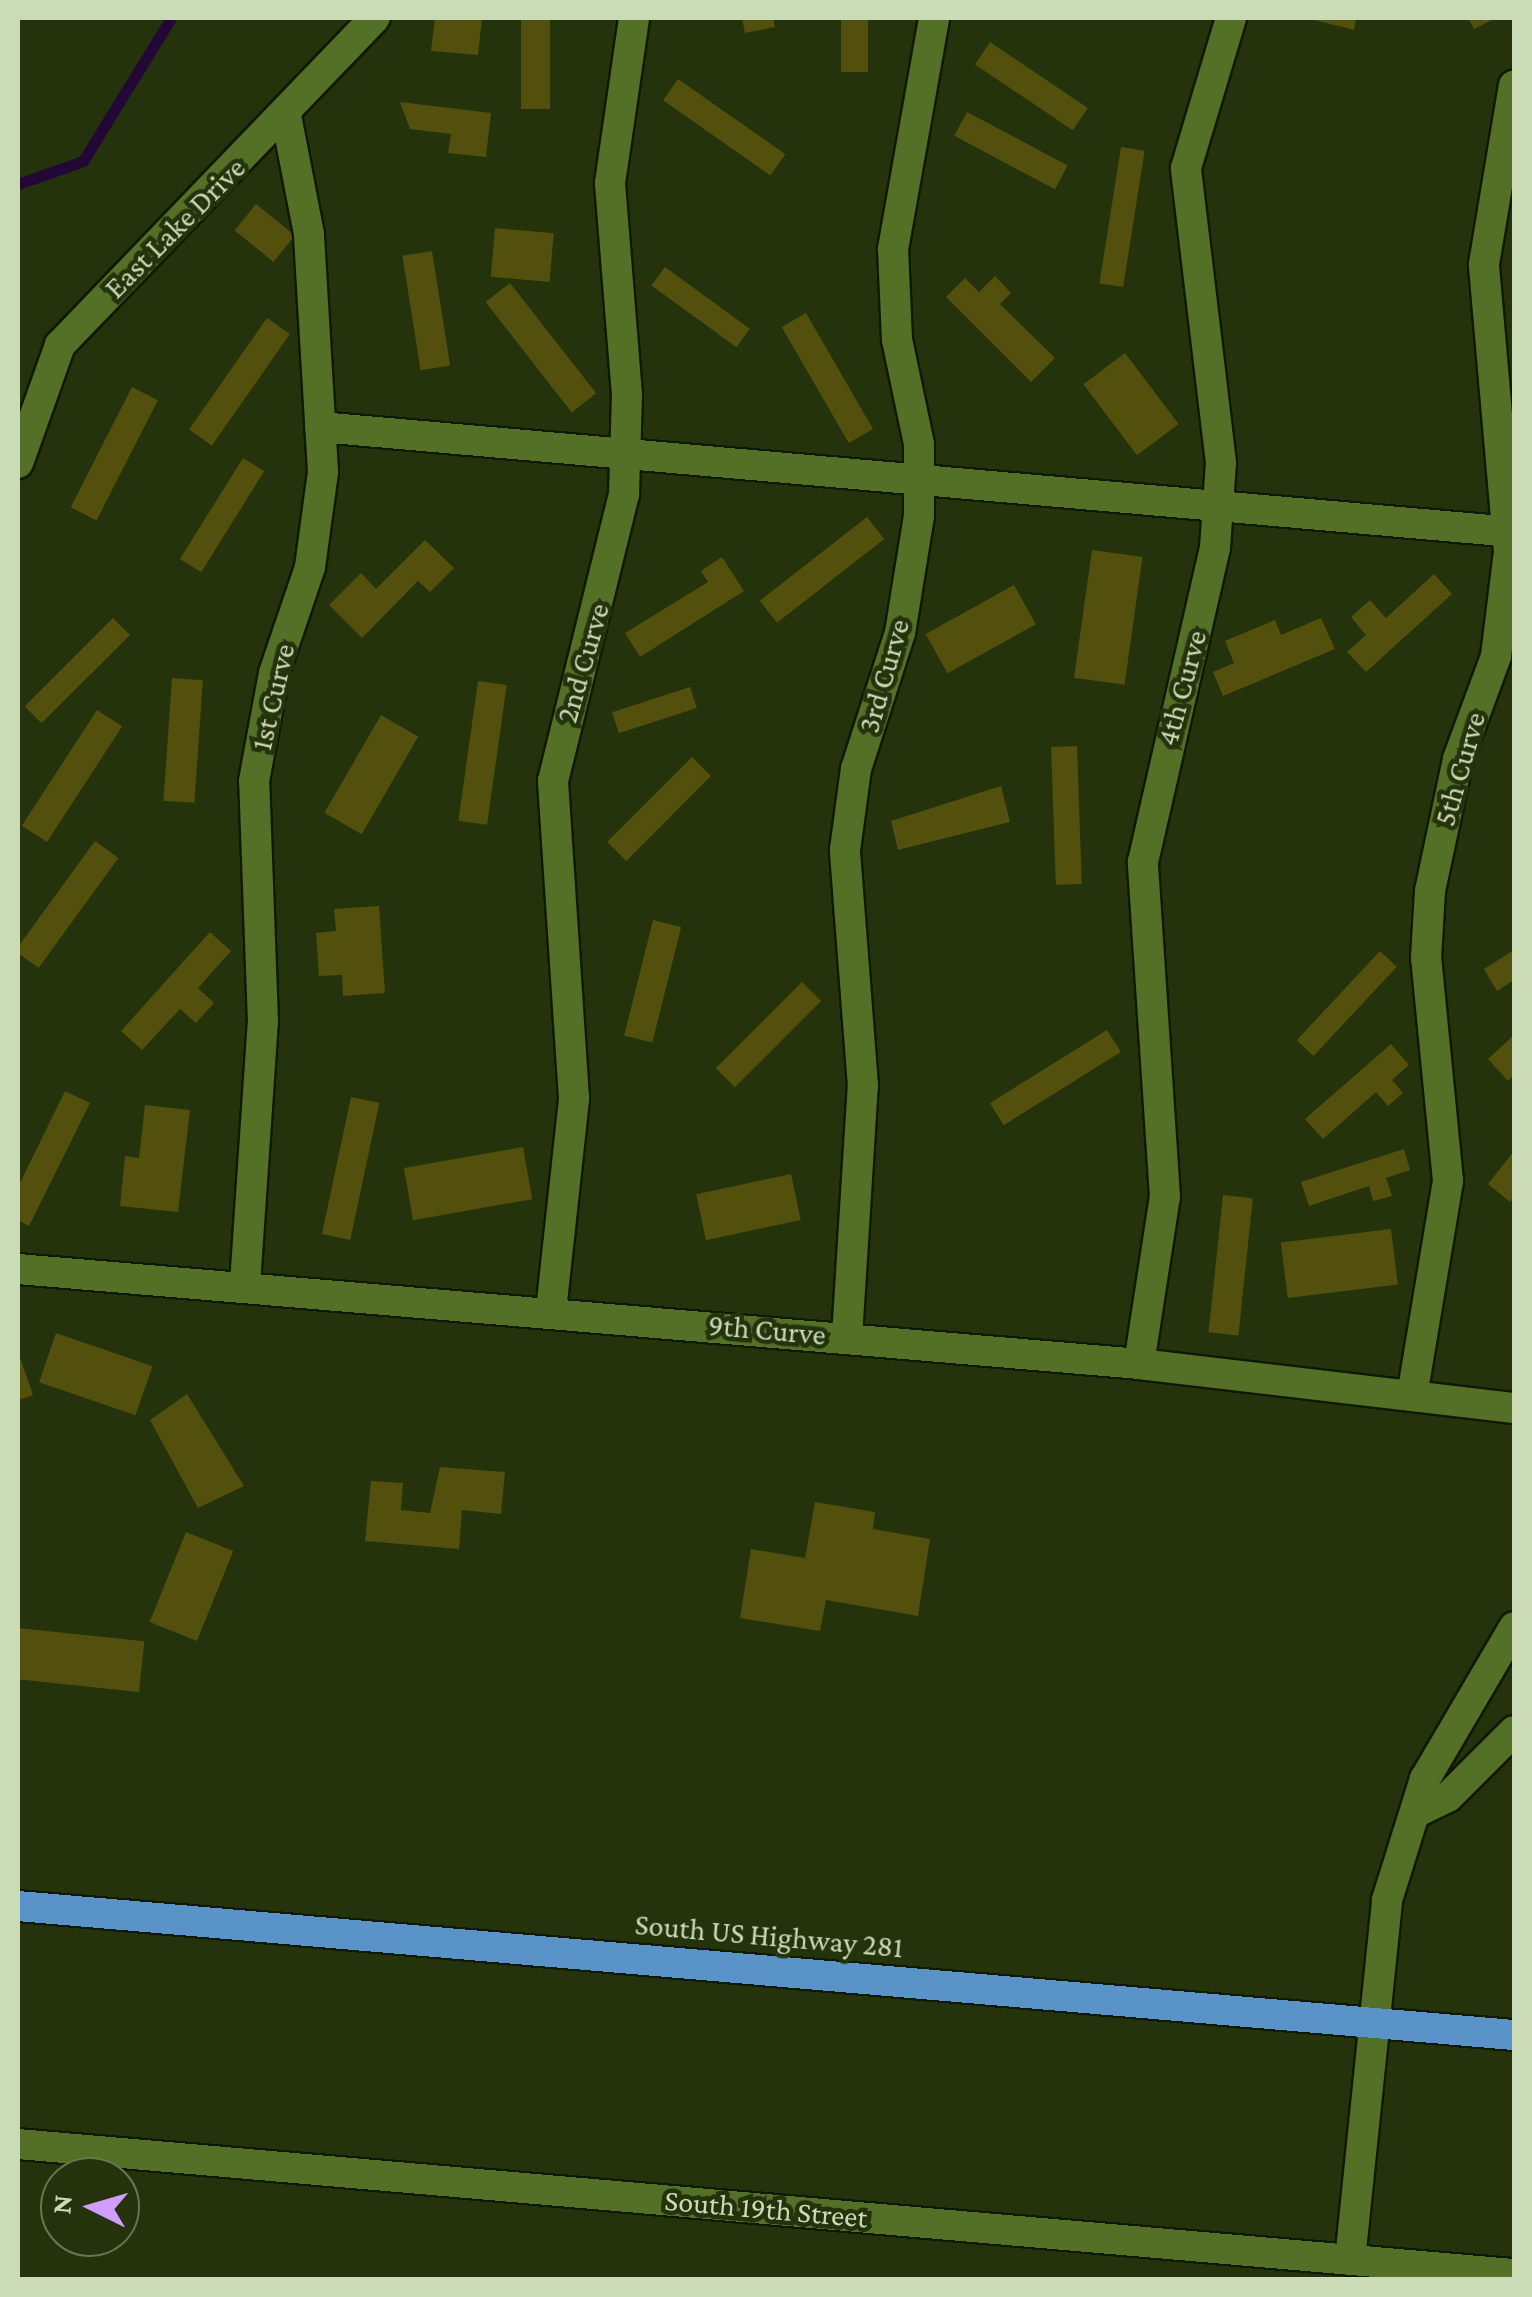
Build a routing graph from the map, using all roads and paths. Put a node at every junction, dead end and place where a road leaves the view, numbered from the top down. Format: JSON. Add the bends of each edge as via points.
{"nodes":[{"id":1,"x":375,"y":18,"type":"edge"},
{"id":2,"x":634,"y":18,"type":"edge"},
{"id":3,"x":934,"y":18,"type":"edge"},
{"id":4,"x":1232,"y":18,"type":"edge"},
{"id":5,"x":1514,"y":85,"type":"edge"},
{"id":6,"x":286,"y":116,"type":"junction"},
{"id":7,"x":320,"y":427,"type":"junction"},
{"id":8,"x":625,"y":454,"type":"junction"},
{"id":9,"x":18,"y":463,"type":"edge"},
{"id":10,"x":919,"y":480,"type":"junction"},
{"id":11,"x":1218,"y":506,"type":"junction"},
{"id":12,"x":1511,"y":532,"type":"edge"},
{"id":13,"x":18,"y":1268,"type":"edge"},
{"id":14,"x":245,"y":1284,"type":"junction"},
{"id":15,"x":551,"y":1311,"type":"junction"},
{"id":16,"x":847,"y":1337,"type":"junction"},
{"id":17,"x":1139,"y":1364,"type":"junction"},
{"id":18,"x":1412,"y":1396,"type":"junction"},
{"id":19,"x":1514,"y":1408,"type":"edge"},
{"id":20,"x":1514,"y":1627,"type":"edge"},
{"id":21,"x":1514,"y":1731,"type":"edge"},
{"id":22,"x":1418,"y":1811,"type":"junction"},
{"id":23,"x":18,"y":1906,"type":"edge"},
{"id":24,"x":1371,"y":2023,"type":"junction"},
{"id":25,"x":1514,"y":2036,"type":"edge"},
{"id":26,"x":18,"y":2144,"type":"edge"},
{"id":27,"x":1350,"y":2260,"type":"junction"},
{"id":28,"x":1514,"y":2274,"type":"edge"}],
"edges":[{"from":1,"to":6,"type":"street","name":"East Lake Drive"},
{"from":2,"to":8,"type":"street","name":"2nd Curve","via":[[610,183]]},
{"from":3,"to":10,"type":"street","name":"3rd Curve","via":[[893,249]]},
{"from":4,"to":11,"type":"street","name":"4th Curve","via":[[1186,168],[1221,462]]},
{"from":5,"to":12,"type":"street","name":"5th Curve","via":[[1484,264]]},
{"from":6,"to":7,"type":"street","name":"1st Curve","via":[[309,234]]},
{"from":6,"to":9,"type":"street","name":"East Lake Drive","via":[[60,345]]},
{"from":7,"to":8,"type":"street"},
{"from":7,"to":14,"type":"street","name":"1st Curve","via":[[310,567],[274,674],[254,781],[264,1022]]},
{"from":8,"to":10,"type":"street"},
{"from":8,"to":15,"type":"street","name":"2nd Curve","via":[[616,550],[553,780],[574,1098]]},
{"from":10,"to":11,"type":"street"},
{"from":10,"to":16,"type":"street","name":"3rd Curve","via":[[900,633],[856,769],[845,850],[863,1086]]},
{"from":11,"to":12,"type":"street"},
{"from":11,"to":17,"type":"street","name":"4th Curve","via":[[1143,862],[1165,1179]]},
{"from":12,"to":18,"type":"street","name":"5th Curve","via":[[1496,656],[1458,759],[1430,891],[1426,958],[1448,1180]]},
{"from":13,"to":14,"type":"street","name":"9th Curve"},
{"from":14,"to":15,"type":"street","name":"9th Curve"},
{"from":15,"to":16,"type":"street","name":"9th Curve"},
{"from":16,"to":17,"type":"street","name":"9th Curve"},
{"from":17,"to":18,"type":"street","name":"9th Curve"},
{"from":18,"to":19,"type":"street","name":"9th Curve"},
{"from":20,"to":22,"type":"street","via":[[1450,1726]]},
{"from":21,"to":22,"type":"street","via":[[1448,1797]]},
{"from":22,"to":24,"type":"street","via":[[1387,1900]]},
{"from":23,"to":24,"type":"highway","name":"South US Highway 281"},
{"from":24,"to":25,"type":"highway","name":"South US Highway 281"},
{"from":24,"to":27,"type":"street"},
{"from":26,"to":27,"type":"street","name":"South 19th Street"},
{"from":27,"to":28,"type":"street","name":"South 19th Street"}]}
